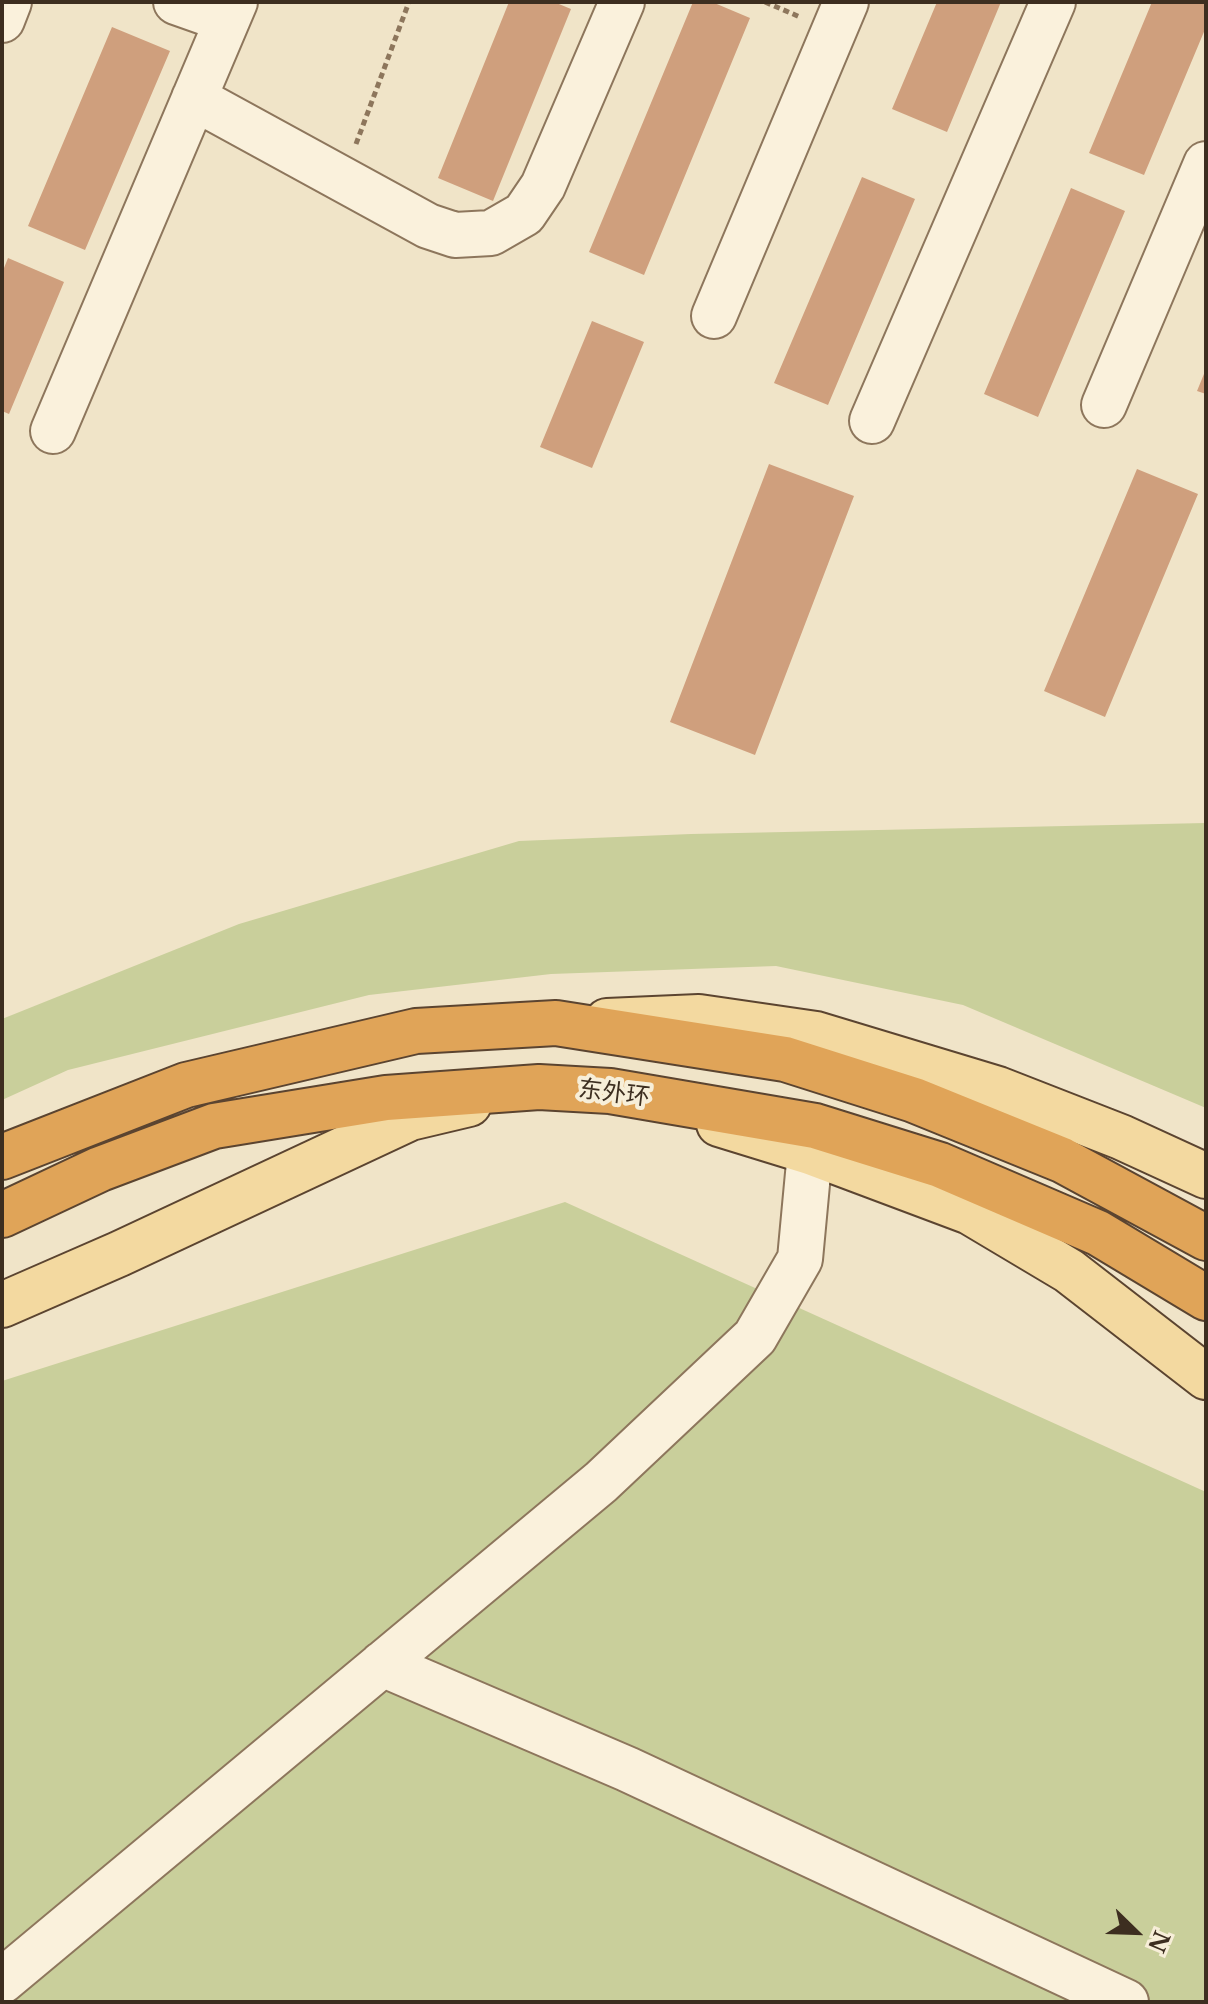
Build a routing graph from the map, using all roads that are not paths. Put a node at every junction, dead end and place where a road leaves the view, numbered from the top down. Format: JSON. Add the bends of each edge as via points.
{"nodes":[{"id":1,"x":9,"y":2,"type":"edge"},
{"id":2,"x":176,"y":2,"type":"edge"},
{"id":3,"x":622,"y":2,"type":"edge"},
{"id":4,"x":846,"y":2,"type":"edge"},
{"id":5,"x":1053,"y":2,"type":"edge"},
{"id":6,"x":231,"y":11,"type":"edge"},
{"id":7,"x":2,"y":20,"type":"edge"},
{"id":8,"x":194,"y":98,"type":"junction"},
{"id":9,"x":1206,"y":164,"type":"edge"},
{"id":10,"x":714,"y":316,"type":"dead end"},
{"id":11,"x":1104,"y":405,"type":"dead end"},
{"id":12,"x":872,"y":421,"type":"dead end"},
{"id":13,"x":53,"y":431,"type":"dead end"},
{"id":14,"x":556,"y":1023,"type":"junction"},
{"id":15,"x":186,"y":1085,"type":"junction"},
{"id":16,"x":539,"y":1087,"type":"junction"},
{"id":17,"x":610,"y":1091,"type":"junction"},
{"id":18,"x":2,"y":1141,"type":"edge"},
{"id":19,"x":810,"y":1152,"type":"junction"},
{"id":20,"x":2,"y":1157,"type":"edge"},
{"id":21,"x":1206,"y":1176,"type":"edge"},
{"id":22,"x":2,"y":1215,"type":"edge"},
{"id":23,"x":1206,"y":1238,"type":"edge"},
{"id":24,"x":1206,"y":1298,"type":"edge"},
{"id":25,"x":2,"y":1305,"type":"edge"},
{"id":26,"x":1206,"y":1377,"type":"edge"},
{"id":27,"x":382,"y":1664,"type":"junction"},
{"id":28,"x":2,"y":1981,"type":"edge"},
{"id":29,"x":1126,"y":2002,"type":"edge"}],
"edges":[{"from":1,"to":7,"type":"street"},
{"from":2,"to":6,"type":"street"},
{"from":3,"to":8,"type":"street","via":[[543,186],[524,214],[491,233],[455,235],[428,226]]},
{"from":4,"to":10,"type":"street"},
{"from":5,"to":12,"type":"street"},
{"from":6,"to":8,"type":"street"},
{"from":8,"to":13,"type":"street"},
{"from":9,"to":11,"type":"street"},
{"from":14,"to":15,"type":"highway","via":[[416,1031]]},
{"from":14,"to":21,"type":"main road","via":[[699,1017],[816,1034],[998,1089]]},
{"from":14,"to":23,"type":"highway","via":[[785,1059],[914,1100],[1062,1160]]},
{"from":15,"to":18,"type":"main road"},
{"from":15,"to":20,"type":"highway"},
{"from":16,"to":17,"type":"highway","name":"东外环"},
{"from":16,"to":22,"type":"highway","name":"东外环","via":[[386,1098],[214,1126],[100,1169]]},
{"from":16,"to":25,"type":"main road","via":[[410,1118]]},
{"from":17,"to":19,"type":"main road"},
{"from":17,"to":24,"type":"highway","name":"东外环","via":[[815,1126],[940,1165],[1098,1233]]},
{"from":19,"to":26,"type":"main road","via":[[970,1212],[1069,1271]]},
{"from":19,"to":27,"type":"street","via":[[800,1259],[755,1337],[601,1482]]},
{"from":27,"to":28,"type":"street"},
{"from":27,"to":29,"type":"street","via":[[641,1775]]}]}
